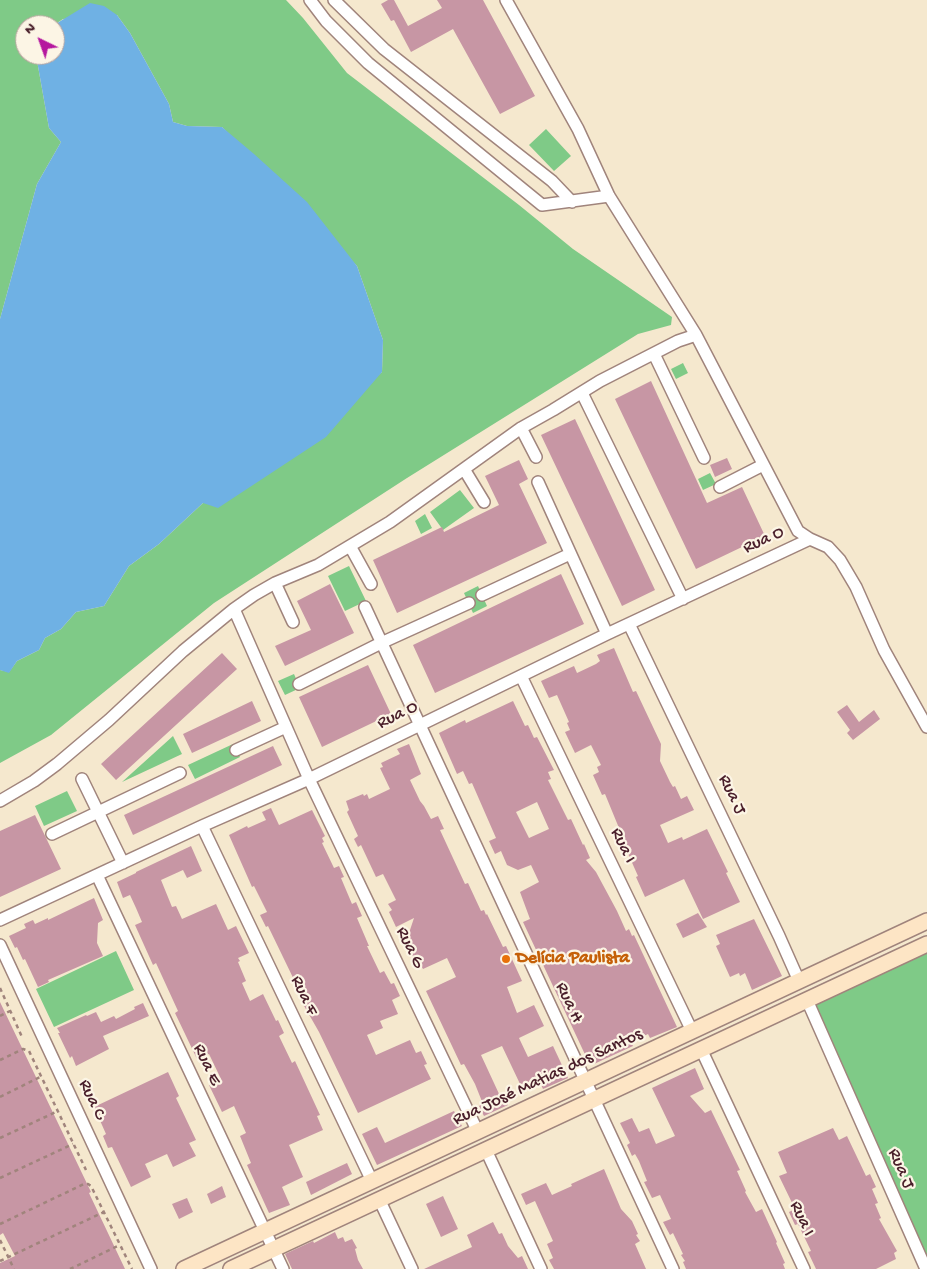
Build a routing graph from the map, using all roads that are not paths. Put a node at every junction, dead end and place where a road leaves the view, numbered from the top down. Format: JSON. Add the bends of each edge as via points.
{"nodes":[{"id":1,"x":310,"y":0,"type":"edge"},
{"id":2,"x":334,"y":0,"type":"edge"},
{"id":3,"x":506,"y":0,"type":"edge"},
{"id":4,"x":609,"y":196,"type":"junction"},
{"id":5,"x":572,"y":202,"type":"junction"},
{"id":6,"x":696,"y":335,"type":"junction"},
{"id":7,"x":654,"y":354,"type":"junction"},
{"id":8,"x":582,"y":393,"type":"junction"},
{"id":9,"x":521,"y":428,"type":"junction"},
{"id":10,"x":536,"y":457,"type":"dead end"},
{"id":11,"x":704,"y":458,"type":"dead end"},
{"id":12,"x":763,"y":465,"type":"junction"},
{"id":13,"x":464,"y":470,"type":"junction"},
{"id":14,"x":538,"y":482,"type":"dead end"},
{"id":15,"x":720,"y":487,"type":"dead end"},
{"id":16,"x":484,"y":502,"type":"dead end"},
{"id":17,"x":810,"y":539,"type":"junction"},
{"id":18,"x":350,"y":546,"type":"junction"},
{"id":19,"x":570,"y":554,"type":"junction"},
{"id":20,"x":275,"y":583,"type":"junction"},
{"id":21,"x":371,"y":584,"type":"dead end"},
{"id":22,"x":482,"y":595,"type":"dead end"},
{"id":23,"x":683,"y":599,"type":"junction"},
{"id":24,"x":468,"y":603,"type":"dead end"},
{"id":25,"x":365,"y":607,"type":"dead end"},
{"id":26,"x":234,"y":609,"type":"junction"},
{"id":27,"x":293,"y":622,"type":"dead end"},
{"id":28,"x":629,"y":624,"type":"junction"},
{"id":29,"x":607,"y":634,"type":"junction"},
{"id":30,"x":381,"y":643,"type":"junction"},
{"id":31,"x":521,"y":676,"type":"junction"},
{"id":32,"x":299,"y":684,"type":"dead end"},
{"id":33,"x":419,"y":725,"type":"junction"},
{"id":34,"x":286,"y":727,"type":"junction"},
{"id":35,"x":927,"y":727,"type":"edge"},
{"id":36,"x":236,"y":750,"type":"dead end"},
{"id":37,"x":180,"y":773,"type":"dead end"},
{"id":38,"x":82,"y":779,"type":"dead end"},
{"id":39,"x":309,"y":779,"type":"junction"},
{"id":40,"x":0,"y":801,"type":"edge"},
{"id":41,"x":99,"y":812,"type":"junction"},
{"id":42,"x":202,"y":826,"type":"junction"},
{"id":43,"x":52,"y":834,"type":"dead end"},
{"id":44,"x":123,"y":863,"type":"junction"},
{"id":45,"x":97,"y":875,"type":"junction"},
{"id":46,"x":0,"y":920,"type":"edge"},
{"id":47,"x":927,"y":921,"type":"edge"},
{"id":48,"x":927,"y":944,"type":"edge"},
{"id":49,"x":0,"y":945,"type":"edge"},
{"id":50,"x":799,"y":981,"type":"junction"},
{"id":51,"x":807,"y":1000,"type":"junction"},
{"id":52,"x":692,"y":1031,"type":"junction"},
{"id":53,"x":702,"y":1049,"type":"junction"},
{"id":54,"x":585,"y":1082,"type":"junction"},
{"id":55,"x":593,"y":1099,"type":"junction"},
{"id":56,"x":478,"y":1132,"type":"junction"},
{"id":57,"x":486,"y":1150,"type":"junction"},
{"id":58,"x":372,"y":1182,"type":"junction"},
{"id":59,"x":379,"y":1200,"type":"junction"},
{"id":60,"x":265,"y":1231,"type":"junction"},
{"id":61,"x":274,"y":1249,"type":"junction"},
{"id":62,"x":151,"y":1269,"type":"edge"},
{"id":63,"x":184,"y":1269,"type":"edge"},
{"id":64,"x":231,"y":1269,"type":"edge"},
{"id":65,"x":283,"y":1269,"type":"edge"},
{"id":66,"x":412,"y":1269,"type":"edge"},
{"id":67,"x":542,"y":1269,"type":"edge"},
{"id":68,"x":673,"y":1269,"type":"edge"},
{"id":69,"x":804,"y":1269,"type":"edge"},
{"id":70,"x":926,"y":1269,"type":"edge"}],
"edges":[{"from":1,"to":5,"type":"street","via":[[368,63],[542,205]]},
{"from":2,"to":5,"type":"street","via":[[384,49],[552,181]]},
{"from":3,"to":4,"type":"street","via":[[578,129]]},
{"from":4,"to":5,"type":"street"},
{"from":4,"to":6,"type":"street"},
{"from":6,"to":7,"type":"street"},
{"from":6,"to":12,"type":"street"},
{"from":7,"to":8,"type":"street"},
{"from":7,"to":11,"type":"street"},
{"from":8,"to":9,"type":"street"},
{"from":8,"to":23,"type":"street"},
{"from":9,"to":10,"type":"street"},
{"from":9,"to":13,"type":"street"},
{"from":12,"to":15,"type":"street"},
{"from":12,"to":17,"type":"street","via":[[798,531]]},
{"from":13,"to":16,"type":"street"},
{"from":13,"to":18,"type":"street"},
{"from":14,"to":19,"type":"street"},
{"from":17,"to":23,"type":"street","name":"Rua O"},
{"from":17,"to":35,"type":"street","via":[[828,547],[843,565],[884,650]]},
{"from":18,"to":20,"type":"street","via":[[318,565]]},
{"from":18,"to":21,"type":"street"},
{"from":19,"to":22,"type":"street"},
{"from":19,"to":29,"type":"street"},
{"from":20,"to":26,"type":"street"},
{"from":20,"to":27,"type":"street"},
{"from":23,"to":28,"type":"street","name":"Rua O"},
{"from":24,"to":30,"type":"street"},
{"from":25,"to":30,"type":"street","name":"Rua H"},
{"from":26,"to":34,"type":"street","name":"Rua G"},
{"from":26,"to":40,"type":"street","via":[[57,764]]},
{"from":28,"to":29,"type":"street","name":"Rua O"},
{"from":28,"to":50,"type":"street","name":"Rua J"},
{"from":29,"to":31,"type":"street","name":"Rua O"},
{"from":30,"to":32,"type":"street"},
{"from":30,"to":33,"type":"street","name":"Rua H"},
{"from":31,"to":33,"type":"street","name":"Rua O"},
{"from":31,"to":52,"type":"street","name":"Rua I"},
{"from":33,"to":39,"type":"street","name":"Rua O"},
{"from":33,"to":54,"type":"street","name":"Rua H"},
{"from":34,"to":36,"type":"street"},
{"from":34,"to":39,"type":"street","name":"Rua G"},
{"from":37,"to":41,"type":"street"},
{"from":38,"to":41,"type":"street"},
{"from":39,"to":42,"type":"street","name":"Rua O"},
{"from":39,"to":56,"type":"street","name":"Rua G"},
{"from":41,"to":43,"type":"street"},
{"from":41,"to":44,"type":"street"},
{"from":42,"to":44,"type":"street","name":"Rua O"},
{"from":42,"to":58,"type":"street","name":"Rua F"},
{"from":44,"to":45,"type":"street","name":"Rua O"},
{"from":45,"to":46,"type":"street","name":"Rua O"},
{"from":45,"to":60,"type":"street","name":"Rua E"},
{"from":47,"to":50,"type":"main road","name":"Rua José Matias dos Santos"},
{"from":48,"to":51,"type":"main road"},
{"from":49,"to":62,"type":"street","name":"Rua C"},
{"from":50,"to":52,"type":"main road","name":"Rua José Matias dos Santos"},
{"from":51,"to":53,"type":"main road"},
{"from":51,"to":70,"type":"street","name":"Rua J"},
{"from":52,"to":54,"type":"main road","name":"Rua José Matias dos Santos"},
{"from":53,"to":55,"type":"main road"},
{"from":53,"to":69,"type":"street","name":"Rua I"},
{"from":54,"to":55,"type":"street","name":"Rua H"},
{"from":54,"to":56,"type":"main road","name":"Rua José Matias dos Santos"},
{"from":55,"to":57,"type":"main road"},
{"from":55,"to":68,"type":"street","name":"Rua H"},
{"from":56,"to":58,"type":"main road","name":"Rua José Matias dos Santos"},
{"from":57,"to":59,"type":"main road"},
{"from":57,"to":67,"type":"street"},
{"from":58,"to":60,"type":"main road","name":"Rua José Matias dos Santos"},
{"from":59,"to":61,"type":"main road"},
{"from":59,"to":66,"type":"street"},
{"from":60,"to":61,"type":"street","name":"Rua E"},
{"from":60,"to":63,"type":"main road","name":"Rua José Matias dos Santos"},
{"from":61,"to":64,"type":"main road"},
{"from":61,"to":65,"type":"street","name":"Rua E"}]}
